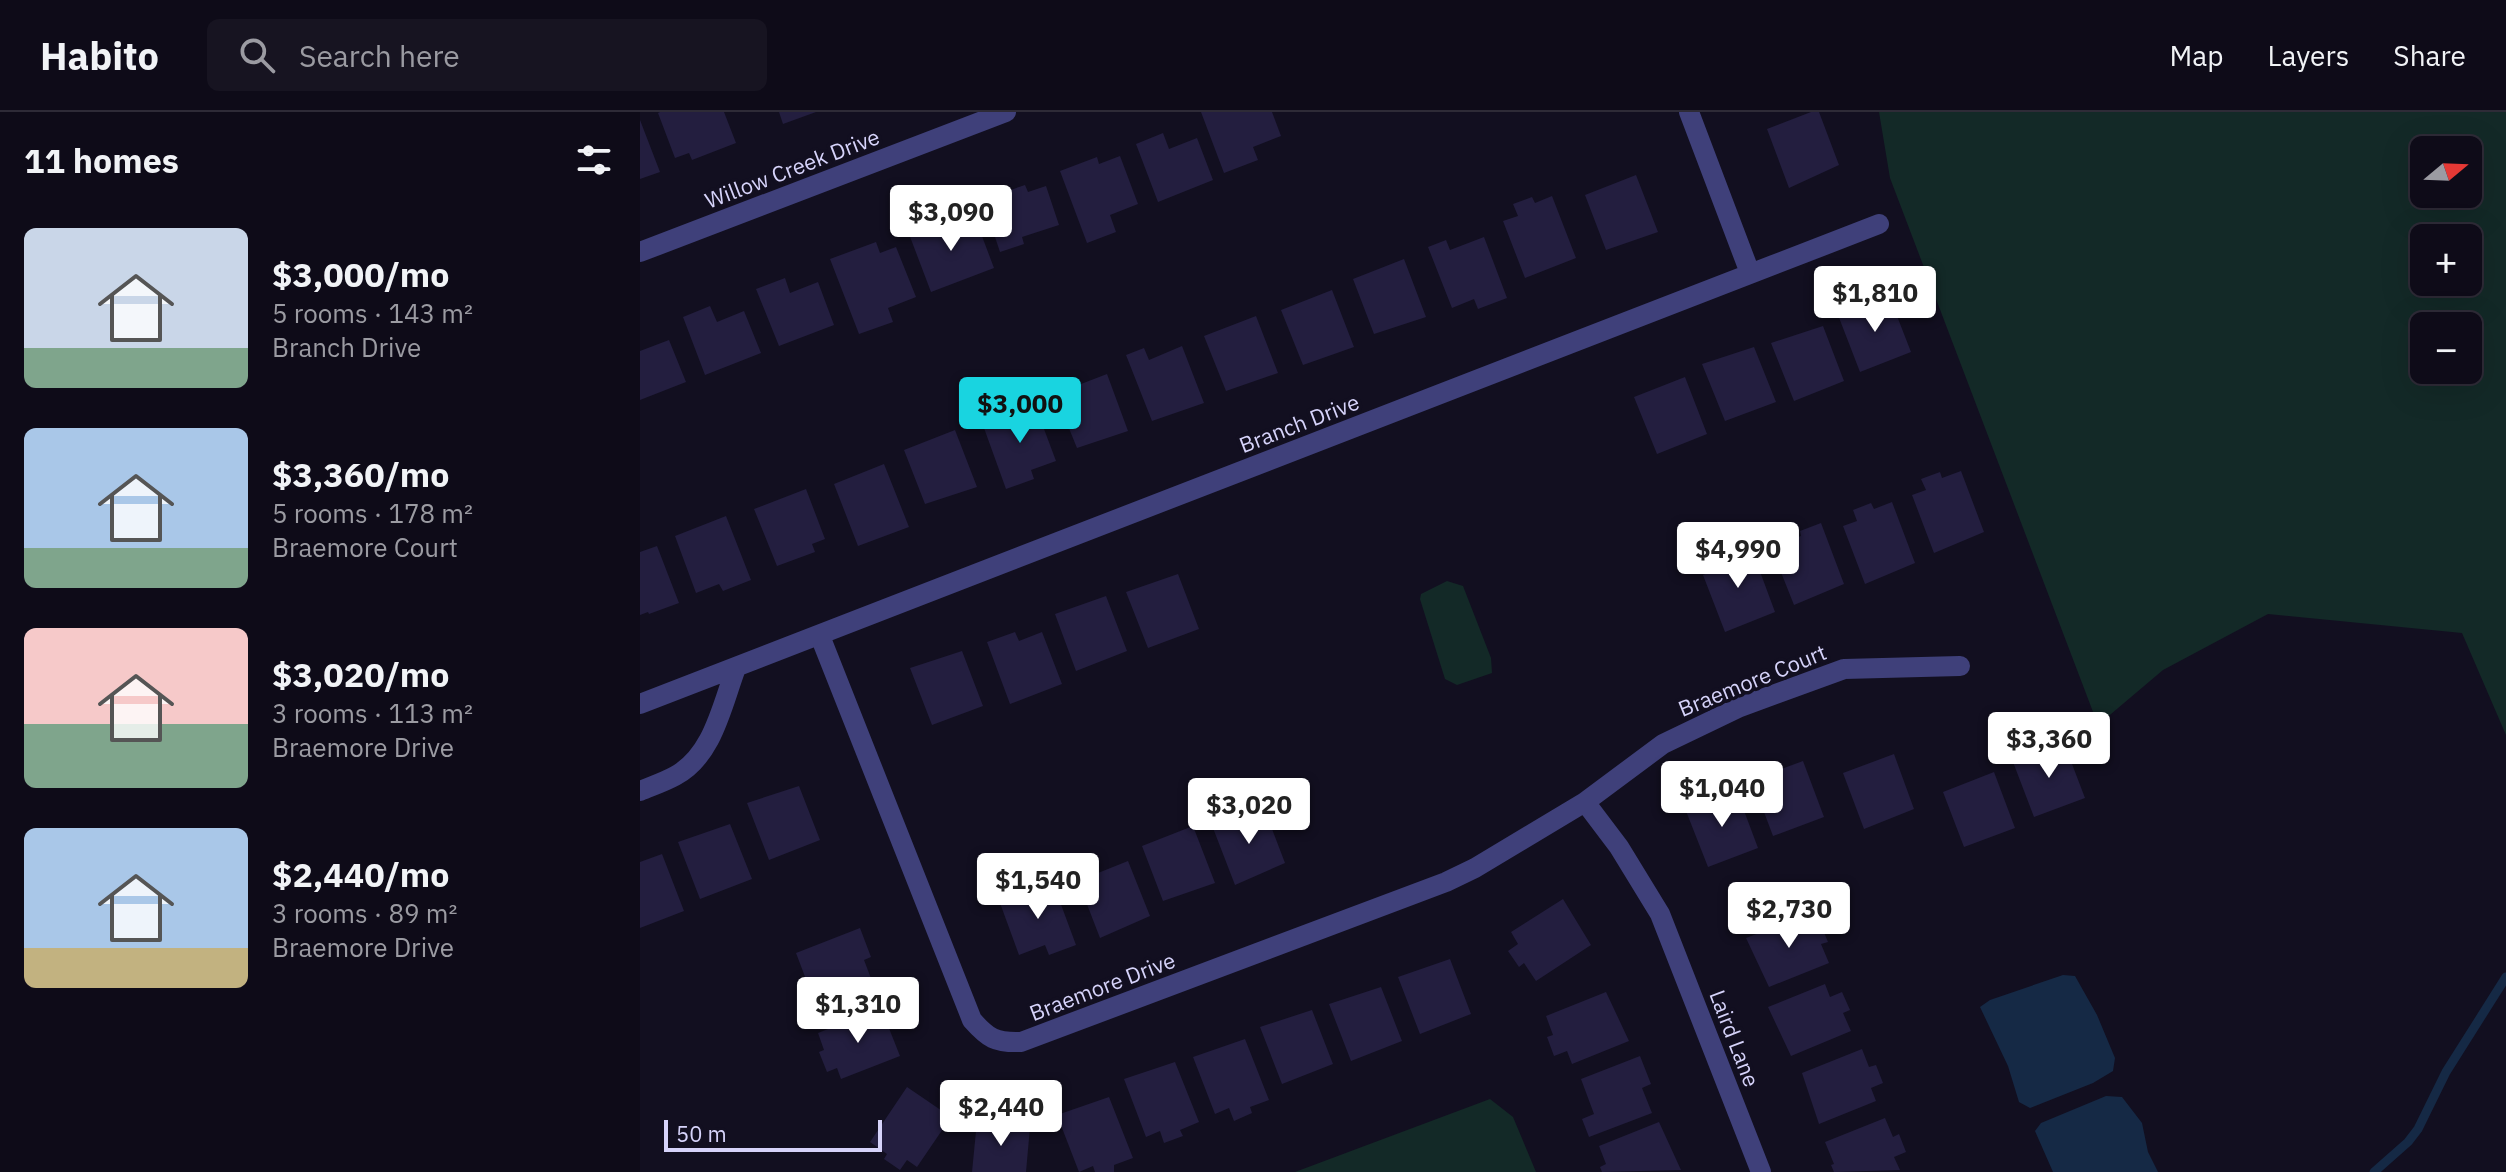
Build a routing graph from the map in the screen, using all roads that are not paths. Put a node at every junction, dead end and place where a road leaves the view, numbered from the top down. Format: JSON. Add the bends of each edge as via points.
{"nodes":[{"id":1,"x":1006,"y":112,"type":"edge"},
{"id":2,"x":1689,"y":112,"type":"edge"},
{"id":3,"x":1879,"y":224,"type":"dead end"},
{"id":4,"x":640,"y":252,"type":"edge"},
{"id":5,"x":1750,"y":273,"type":"junction"},
{"id":6,"x":820,"y":636,"type":"junction"},
{"id":7,"x":1960,"y":666,"type":"dead end"},
{"id":8,"x":736,"y":668,"type":"junction"},
{"id":9,"x":640,"y":704,"type":"edge"},
{"id":10,"x":640,"y":791,"type":"edge"},
{"id":11,"x":1585,"y":802,"type":"junction"},
{"id":12,"x":1761,"y":1172,"type":"edge"}],
"edges":[{"from":1,"to":4,"type":"street","name":"Willow Creek Drive"},
{"from":2,"to":5,"type":"street"},
{"from":3,"to":5,"type":"street","name":"Branch Drive"},
{"from":5,"to":6,"type":"street","name":"Branch Drive"},
{"from":6,"to":8,"type":"street","name":"Branch Drive"},
{"from":6,"to":11,"type":"street","name":"Braemore Drive","via":[[972,1020],[986,1036],[1004,1043],[1021,1042],[1446,882]]},
{"from":7,"to":11,"type":"street","name":"Braemore Court","via":[[1844,669],[1740,707],[1663,744]]},
{"from":8,"to":9,"type":"street","name":"Branch Drive"},
{"from":8,"to":10,"type":"street","via":[[703,751],[688,768]]},
{"from":11,"to":12,"type":"street","name":"Laird Lane","via":[[1660,914]]}]}
